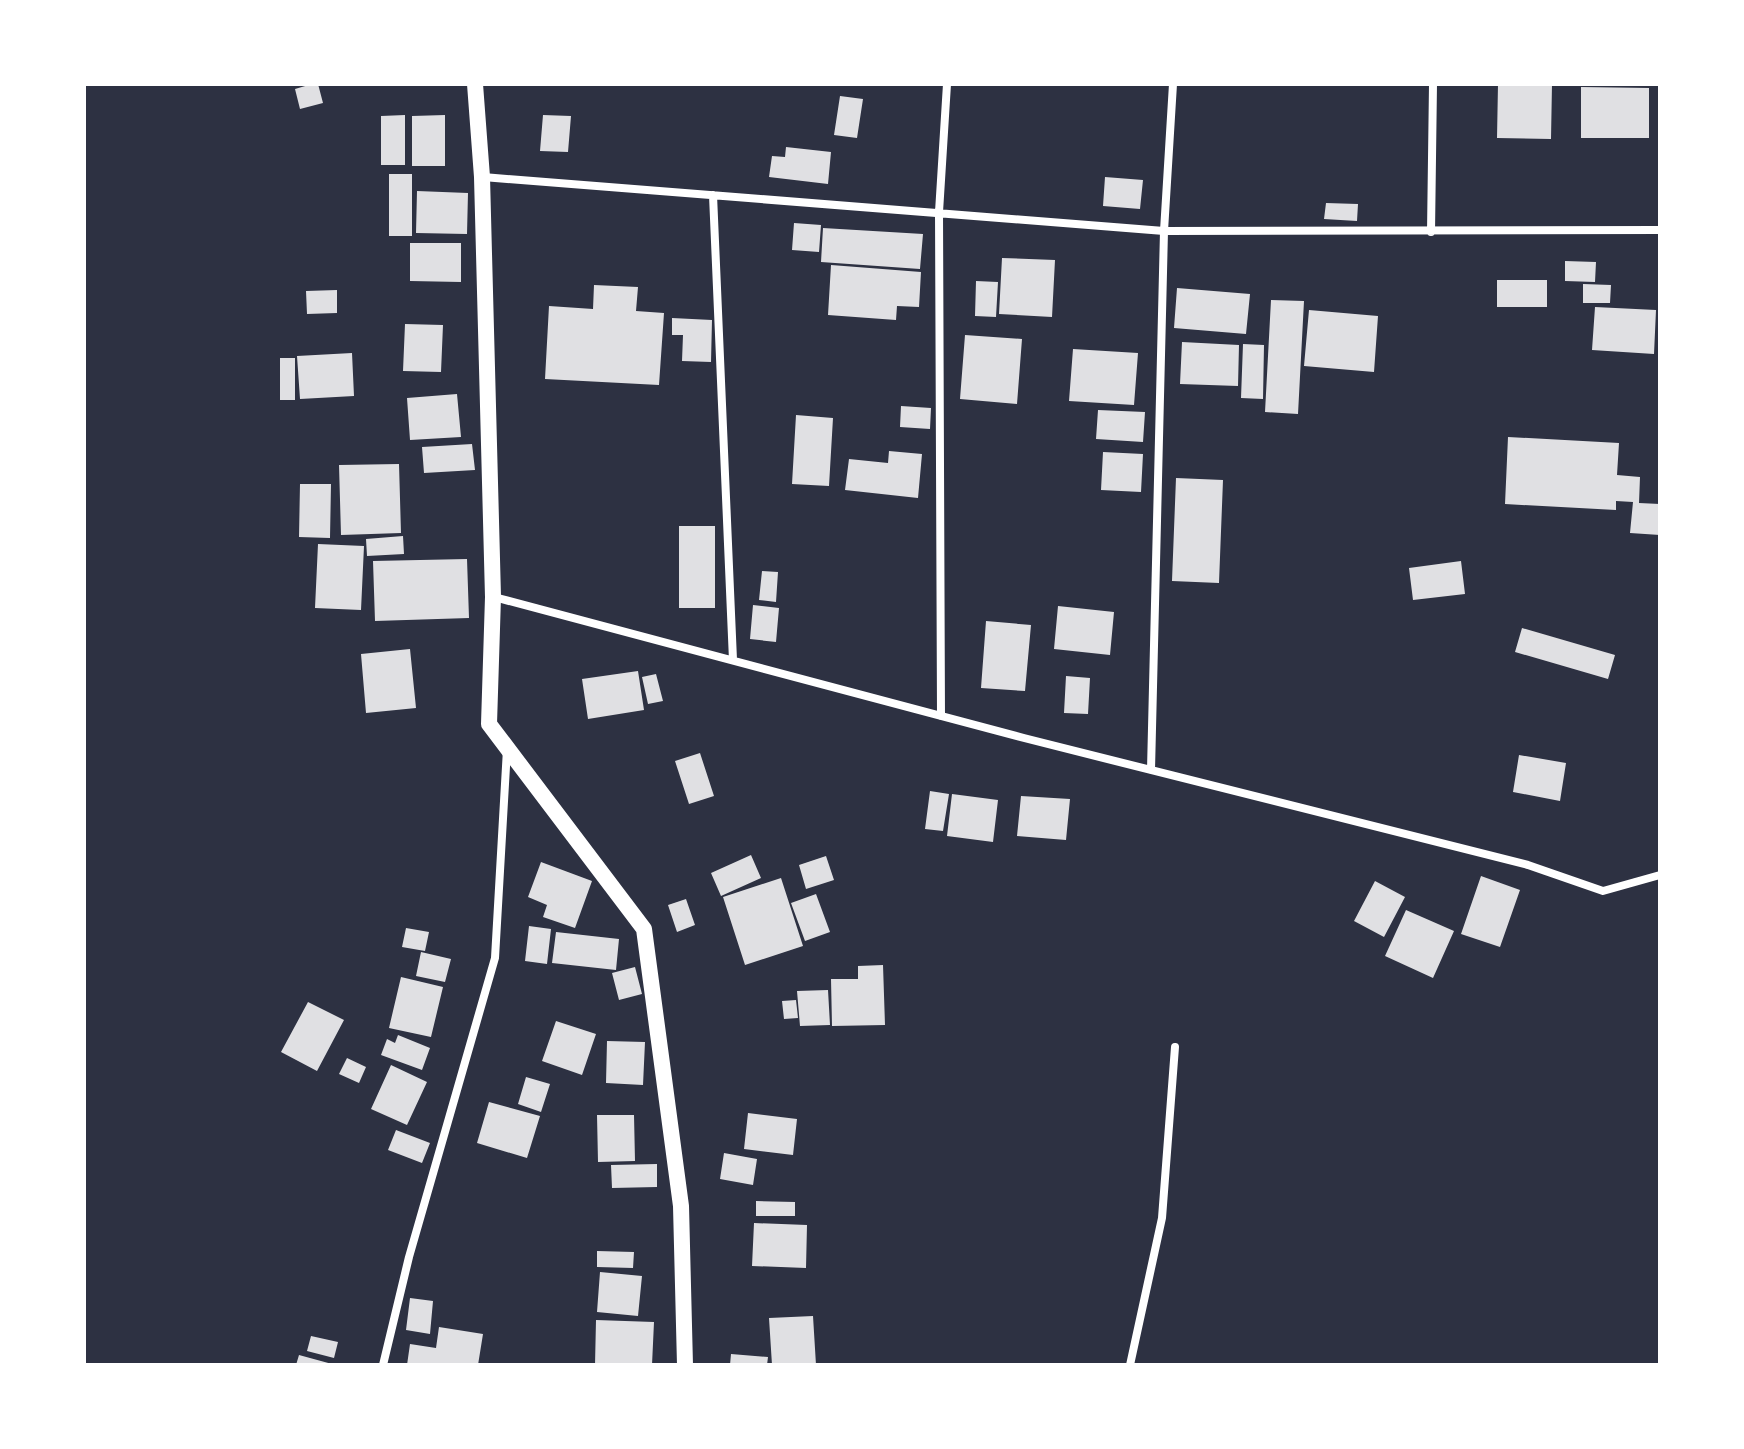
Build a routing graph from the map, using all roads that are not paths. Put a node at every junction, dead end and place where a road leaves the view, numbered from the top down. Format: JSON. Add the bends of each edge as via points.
{"nodes":[{"id":1,"x":475,"y":84,"type":"edge"},
{"id":2,"x":947,"y":84,"type":"edge"},
{"id":3,"x":1173,"y":84,"type":"edge"},
{"id":4,"x":1433,"y":84,"type":"edge"},
{"id":5,"x":482,"y":177,"type":"junction"},
{"id":6,"x":713,"y":195,"type":"junction"},
{"id":7,"x":939,"y":212,"type":"junction"},
{"id":8,"x":1660,"y":230,"type":"edge"},
{"id":9,"x":1164,"y":231,"type":"junction"},
{"id":10,"x":1431,"y":232,"type":"junction"},
{"id":11,"x":493,"y":597,"type":"junction"},
{"id":12,"x":733,"y":660,"type":"junction"},
{"id":13,"x":941,"y":716,"type":"junction"},
{"id":14,"x":507,"y":748,"type":"junction"},
{"id":15,"x":1151,"y":770,"type":"junction"},
{"id":16,"x":1660,"y":875,"type":"edge"},
{"id":17,"x":1175,"y":1047,"type":"dead end"},
{"id":18,"x":383,"y":1365,"type":"edge"},
{"id":19,"x":685,"y":1365,"type":"edge"},
{"id":20,"x":1130,"y":1365,"type":"edge"}],
"edges":[{"from":1,"to":5,"type":"main road"},
{"from":2,"to":7,"type":"street"},
{"from":3,"to":9,"type":"street"},
{"from":4,"to":10,"type":"street"},
{"from":5,"to":6,"type":"street"},
{"from":5,"to":11,"type":"main road"},
{"from":6,"to":7,"type":"street"},
{"from":6,"to":12,"type":"street"},
{"from":7,"to":9,"type":"street"},
{"from":7,"to":13,"type":"street"},
{"from":8,"to":10,"type":"street"},
{"from":9,"to":10,"type":"street"},
{"from":9,"to":15,"type":"street"},
{"from":11,"to":12,"type":"street"},
{"from":11,"to":14,"type":"main road","via":[[489,724]]},
{"from":12,"to":13,"type":"street"},
{"from":13,"to":15,"type":"street"},
{"from":14,"to":18,"type":"street","via":[[495,958]]},
{"from":14,"to":19,"type":"main road","via":[[644,929],[681,1206]]},
{"from":15,"to":16,"type":"street","via":[[1528,865],[1603,891]]},
{"from":17,"to":20,"type":"street","via":[[1162,1218]]}]}
